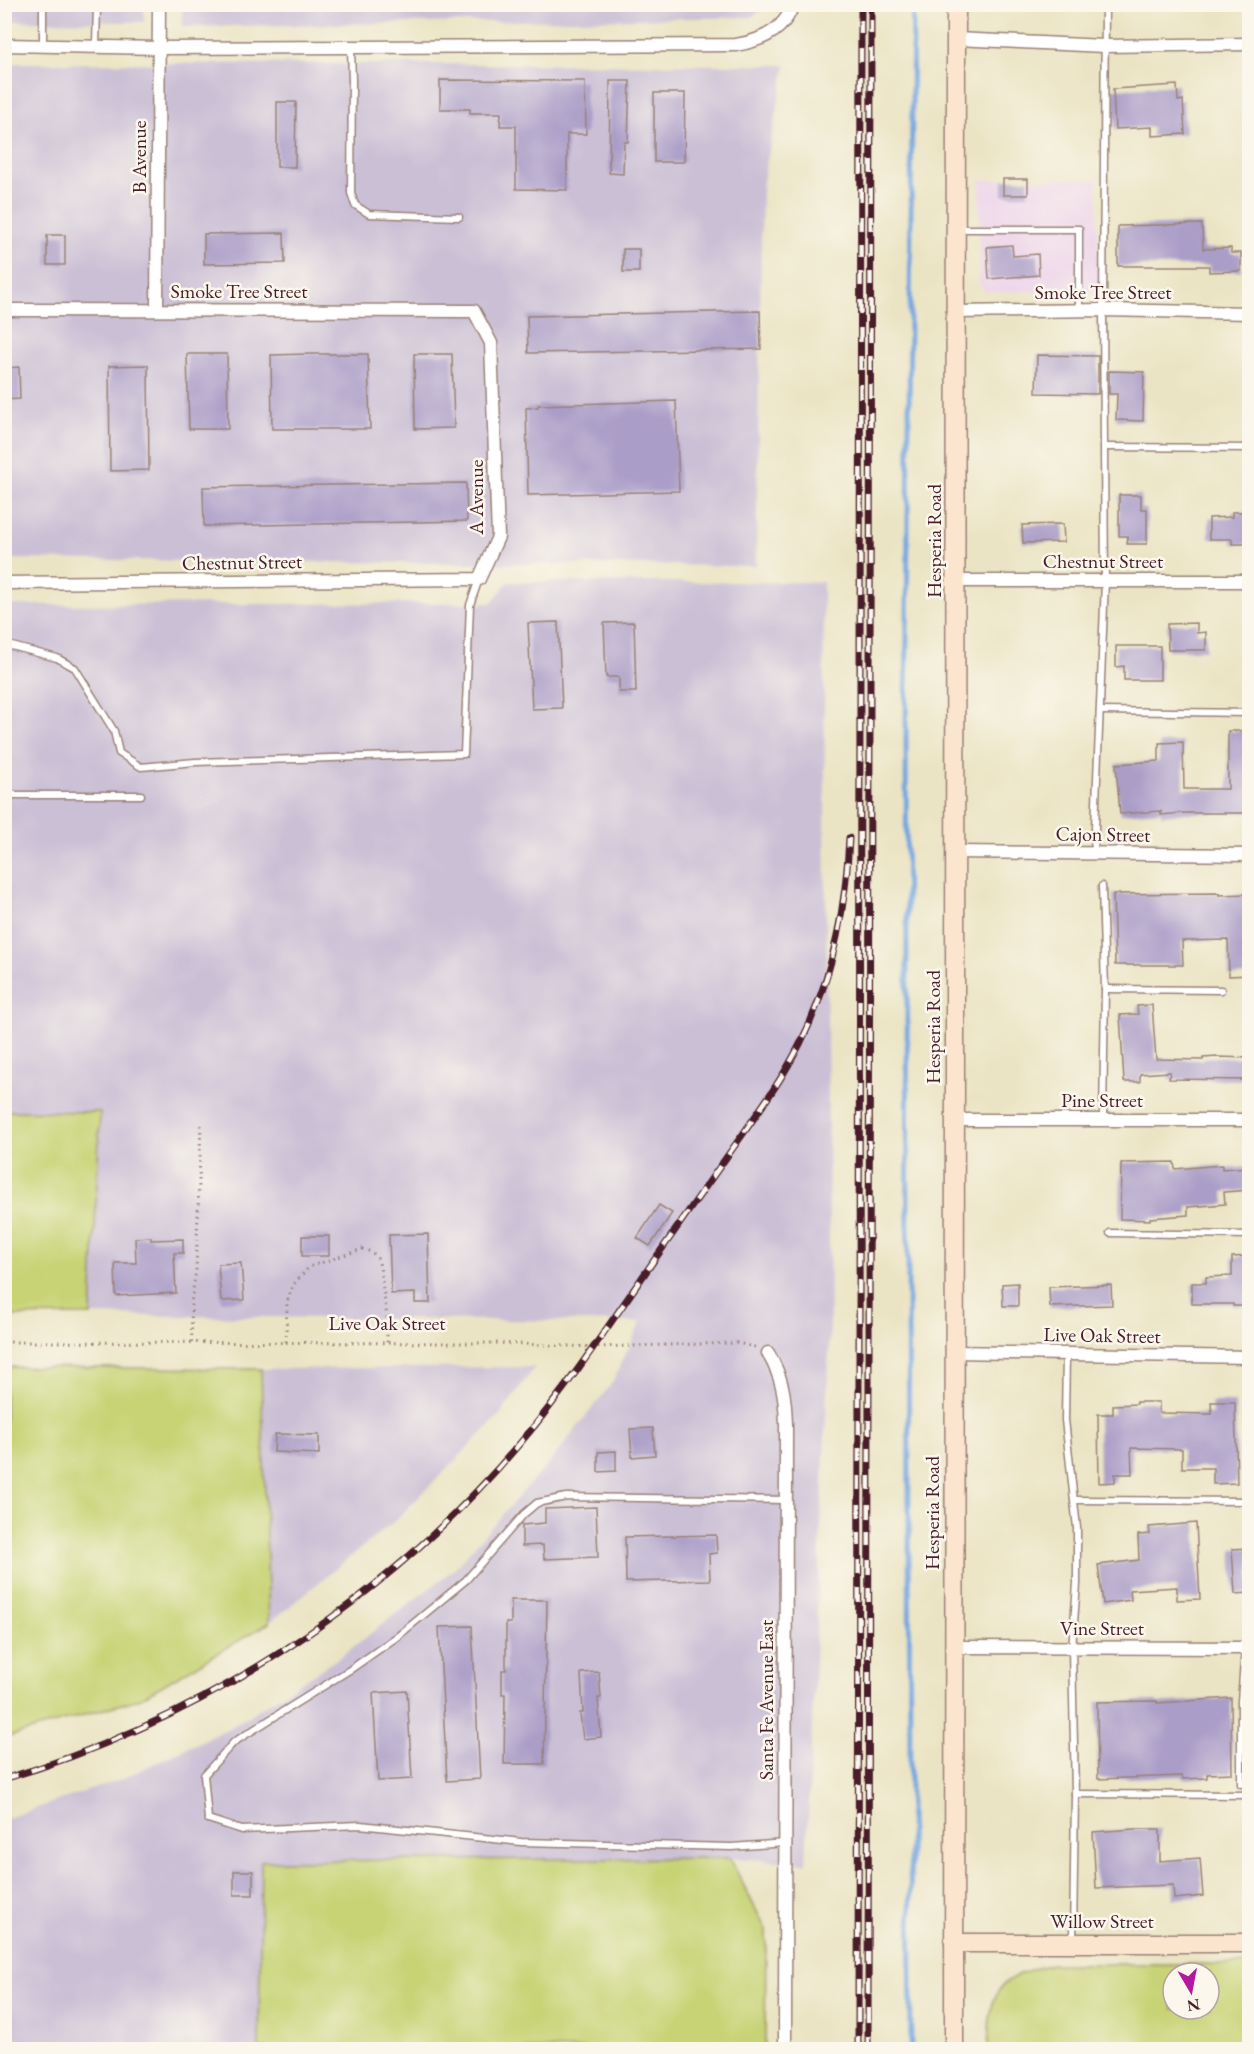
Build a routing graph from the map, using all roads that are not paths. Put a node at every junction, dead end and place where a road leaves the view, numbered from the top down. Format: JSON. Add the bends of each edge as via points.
{"nodes":[{"id":1,"x":43,"y":4,"type":"edge"},
{"id":2,"x":97,"y":4,"type":"edge"},
{"id":3,"x":159,"y":4,"type":"edge"},
{"id":4,"x":793,"y":4,"type":"edge"},
{"id":5,"x":956,"y":4,"type":"edge"},
{"id":6,"x":1105,"y":4,"type":"edge"},
{"id":7,"x":956,"y":39,"type":"junction"},
{"id":8,"x":1250,"y":44,"type":"edge"},
{"id":9,"x":4,"y":45,"type":"edge"},
{"id":10,"x":43,"y":46,"type":"junction"},
{"id":11,"x":96,"y":46,"type":"junction"},
{"id":12,"x":1104,"y":46,"type":"junction"},
{"id":13,"x":351,"y":47,"type":"junction"},
{"id":14,"x":159,"y":48,"type":"junction"},
{"id":15,"x":459,"y":217,"type":"dead end"},
{"id":16,"x":956,"y":229,"type":"junction"},
{"id":17,"x":4,"y":310,"type":"edge"},
{"id":18,"x":157,"y":310,"type":"junction"},
{"id":19,"x":1103,"y":310,"type":"junction"},
{"id":20,"x":474,"y":311,"type":"joint"},
{"id":21,"x":1079,"y":311,"type":"junction"},
{"id":22,"x":956,"y":312,"type":"junction"},
{"id":23,"x":1250,"y":313,"type":"edge"},
{"id":24,"x":1105,"y":447,"type":"junction"},
{"id":25,"x":1250,"y":448,"type":"edge"},
{"id":26,"x":479,"y":579,"type":"junction"},
{"id":27,"x":956,"y":581,"type":"junction"},
{"id":28,"x":1105,"y":581,"type":"junction"},
{"id":29,"x":1250,"y":581,"type":"edge"},
{"id":30,"x":4,"y":583,"type":"edge"},
{"id":31,"x":4,"y":644,"type":"edge"},
{"id":32,"x":1100,"y":711,"type":"junction"},
{"id":33,"x":1250,"y":713,"type":"edge"},
{"id":34,"x":4,"y":795,"type":"edge"},
{"id":35,"x":141,"y":795,"type":"dead end"},
{"id":36,"x":956,"y":852,"type":"junction"},
{"id":37,"x":1094,"y":853,"type":"junction"},
{"id":38,"x":1250,"y":855,"type":"edge"},
{"id":39,"x":1102,"y":886,"type":"dead end"},
{"id":40,"x":1106,"y":989,"type":"junction"},
{"id":41,"x":1221,"y":990,"type":"dead end"},
{"id":42,"x":1103,"y":1119,"type":"junction"},
{"id":43,"x":955,"y":1120,"type":"junction"},
{"id":44,"x":1250,"y":1120,"type":"edge"},
{"id":45,"x":1110,"y":1233,"type":"dead end"},
{"id":46,"x":1250,"y":1235,"type":"edge"},
{"id":47,"x":954,"y":1352,"type":"junction"},
{"id":48,"x":768,"y":1353,"type":"road end"},
{"id":49,"x":1066,"y":1354,"type":"junction"},
{"id":50,"x":1250,"y":1357,"type":"edge"},
{"id":51,"x":786,"y":1500,"type":"junction"},
{"id":52,"x":1074,"y":1500,"type":"junction"},
{"id":53,"x":1250,"y":1501,"type":"edge"},
{"id":54,"x":954,"y":1647,"type":"junction"},
{"id":55,"x":1072,"y":1648,"type":"junction"},
{"id":56,"x":1247,"y":1648,"type":"edge"},
{"id":57,"x":1241,"y":1784,"type":"dead end"},
{"id":58,"x":1074,"y":1794,"type":"junction"},
{"id":59,"x":1250,"y":1795,"type":"edge"},
{"id":60,"x":786,"y":1843,"type":"junction"},
{"id":61,"x":954,"y":1942,"type":"junction"},
{"id":62,"x":1073,"y":1943,"type":"junction"},
{"id":63,"x":1250,"y":1943,"type":"edge"},
{"id":64,"x":785,"y":2049,"type":"edge"},
{"id":65,"x":954,"y":2049,"type":"edge"}],
"edges":[{"from":1,"to":10,"type":"lane"},
{"from":2,"to":11,"type":"lane"},
{"from":3,"to":14,"type":"street","name":"B Avenue"},
{"from":4,"to":13,"type":"street","via":[[770,34],[736,45]]},
{"from":5,"to":7,"type":"main road","name":"Hesperia Road"},
{"from":6,"to":12,"type":"lane"},
{"from":7,"to":12,"type":"street"},
{"from":7,"to":16,"type":"main road","name":"Hesperia Road"},
{"from":8,"to":12,"type":"street"},
{"from":9,"to":10,"type":"street"},
{"from":10,"to":11,"type":"street"},
{"from":11,"to":14,"type":"street"},
{"from":12,"to":19,"type":"lane"},
{"from":13,"to":14,"type":"street"},
{"from":13,"to":15,"type":"lane","via":[[351,193],[355,205],[369,214]]},
{"from":14,"to":18,"type":"street","name":"B Avenue"},
{"from":16,"to":21,"type":"lane","via":[[1079,229]]},
{"from":16,"to":22,"type":"main road","name":"Hesperia Road"},
{"from":17,"to":18,"type":"street","name":"Smoke Tree Street"},
{"from":18,"to":20,"type":"street","name":"Smoke Tree Street"},
{"from":19,"to":21,"type":"street","name":"Smoke Tree Street"},
{"from":19,"to":23,"type":"street","name":"Smoke Tree Street"},
{"from":19,"to":24,"type":"lane"},
{"from":20,"to":26,"type":"street","name":"A Avenue","via":[[491,343],[498,537]]},
{"from":21,"to":22,"type":"street","name":"Smoke Tree Street"},
{"from":22,"to":27,"type":"main road","name":"Hesperia Road"},
{"from":24,"to":25,"type":"lane"},
{"from":24,"to":28,"type":"lane"},
{"from":26,"to":30,"type":"street","name":"Chestnut Street"},
{"from":26,"to":31,"type":"lane","name":"A Avenue","via":[[470,605],[464,754],[141,767],[119,753],[114,731],[75,668],[57,658]]},
{"from":27,"to":28,"type":"street","name":"Chestnut Street"},
{"from":27,"to":36,"type":"main road","name":"Hesperia Road"},
{"from":28,"to":29,"type":"street","name":"Chestnut Street"},
{"from":28,"to":32,"type":"lane"},
{"from":32,"to":33,"type":"lane"},
{"from":32,"to":37,"type":"lane"},
{"from":34,"to":35,"type":"lane"},
{"from":36,"to":37,"type":"street","name":"Cajon Street"},
{"from":36,"to":43,"type":"main road","name":"Hesperia Road"},
{"from":37,"to":38,"type":"street","name":"Cajon Street"},
{"from":39,"to":40,"type":"lane"},
{"from":40,"to":41,"type":"lane"},
{"from":40,"to":42,"type":"lane"},
{"from":42,"to":43,"type":"street","name":"Pine Street"},
{"from":42,"to":44,"type":"street","name":"Pine Street"},
{"from":43,"to":47,"type":"main road","name":"Hesperia Road"},
{"from":45,"to":46,"type":"lane"},
{"from":47,"to":49,"type":"street","name":"Live Oak Street"},
{"from":47,"to":54,"type":"main road","name":"Hesperia Road"},
{"from":48,"to":51,"type":"street","name":"Santa Fe Avenue East","via":[[785,1394]]},
{"from":49,"to":50,"type":"street","name":"Live Oak Street"},
{"from":49,"to":52,"type":"lane","via":[[1065,1420]]},
{"from":51,"to":60,"type":"street","name":"Santa Fe Avenue East"},
{"from":51,"to":60,"type":"lane","via":[[566,1497],[537,1503],[466,1580],[415,1622],[351,1669],[234,1742],[204,1775],[208,1819],[242,1830],[360,1825],[521,1842],[732,1847]]},
{"from":52,"to":53,"type":"lane"},
{"from":52,"to":55,"type":"lane","via":[[1077,1584]]},
{"from":54,"to":55,"type":"street","name":"Vine Street"},
{"from":54,"to":61,"type":"main road","name":"Hesperia Road"},
{"from":55,"to":56,"type":"street","name":"Vine Street"},
{"from":55,"to":58,"type":"lane"},
{"from":56,"to":57,"type":"lane","via":[[1241,1701]]},
{"from":58,"to":59,"type":"lane"},
{"from":58,"to":62,"type":"lane"},
{"from":60,"to":64,"type":"street","name":"Santa Fe Avenue East"},
{"from":61,"to":62,"type":"main road","name":"Willow Street"},
{"from":61,"to":65,"type":"main road","name":"Hesperia Road"},
{"from":62,"to":63,"type":"main road","name":"Willow Street"}]}
